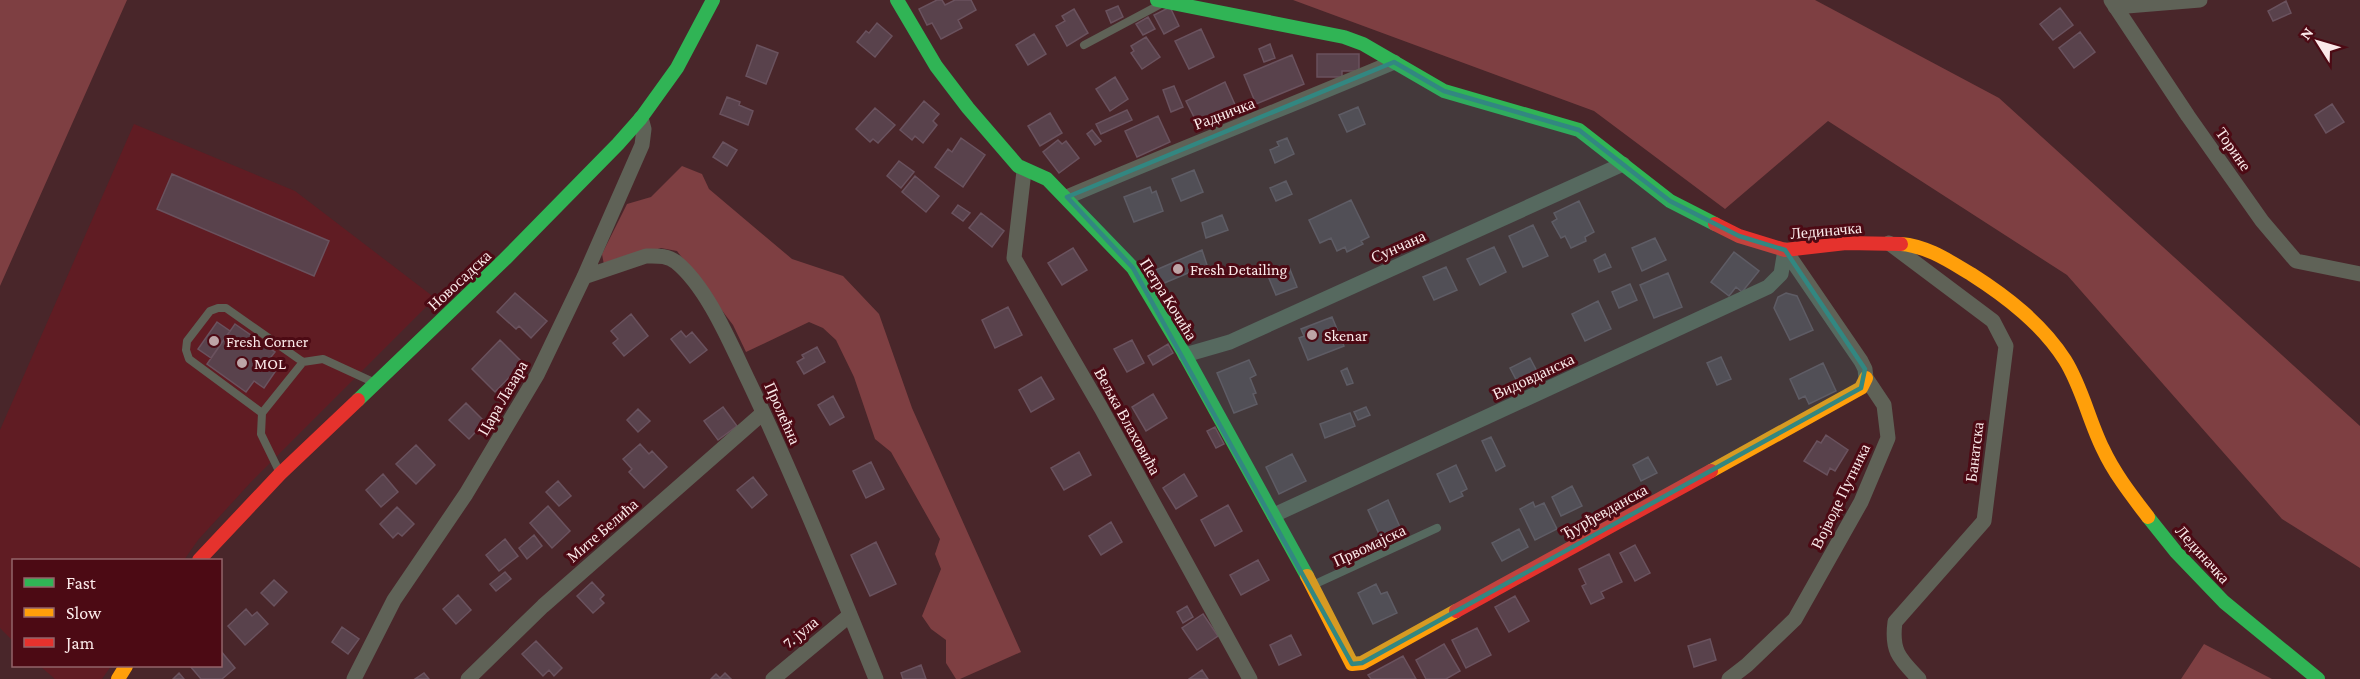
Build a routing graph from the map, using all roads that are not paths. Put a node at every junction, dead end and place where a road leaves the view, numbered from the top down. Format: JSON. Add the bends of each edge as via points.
{"nodes":[{"id":1,"x":713,"y":0,"type":"edge"},
{"id":2,"x":897,"y":0,"type":"edge"},
{"id":3,"x":2200,"y":0,"type":"edge"},
{"id":4,"x":1161,"y":1,"type":"edge"},
{"id":5,"x":2113,"y":4,"type":"edge"},
{"id":6,"x":1084,"y":45,"type":"dead end"},
{"id":7,"x":1394,"y":62,"type":"junction"},
{"id":8,"x":640,"y":118,"type":"junction"},
{"id":9,"x":1623,"y":164,"type":"junction"},
{"id":10,"x":1024,"y":171,"type":"junction"},
{"id":11,"x":1067,"y":197,"type":"junction"},
{"id":12,"x":1889,"y":243,"type":"junction"},
{"id":13,"x":1785,"y":250,"type":"junction"},
{"id":14,"x":2360,"y":274,"type":"edge"},
{"id":15,"x":584,"y":277,"type":"junction"},
{"id":16,"x":1185,"y":355,"type":"junction"},
{"id":17,"x":303,"y":362,"type":"junction"},
{"id":18,"x":1866,"y":378,"type":"junction"},
{"id":19,"x":375,"y":383,"type":"junction"},
{"id":20,"x":262,"y":413,"type":"junction"},
{"id":21,"x":763,"y":413,"type":"junction"},
{"id":22,"x":280,"y":474,"type":"junction"},
{"id":23,"x":1274,"y":516,"type":"junction"},
{"id":24,"x":1437,"y":528,"type":"dead end"},
{"id":25,"x":201,"y":559,"type":"edge"},
{"id":26,"x":1312,"y":586,"type":"junction"},
{"id":27,"x":850,"y":615,"type":"junction"},
{"id":28,"x":1352,"y":664,"type":"joint"},
{"id":29,"x":473,"y":677,"type":"edge"},
{"id":30,"x":354,"y":679,"type":"edge"},
{"id":31,"x":773,"y":679,"type":"edge"},
{"id":32,"x":876,"y":679,"type":"edge"},
{"id":33,"x":1250,"y":679,"type":"edge"},
{"id":34,"x":1729,"y":679,"type":"edge"},
{"id":35,"x":1919,"y":679,"type":"edge"},
{"id":36,"x":2318,"y":679,"type":"edge"}],
"edges":[{"from":1,"to":8,"type":"street","name":"Новосадска","via":[[677,68]]},
{"from":2,"to":10,"type":"street","name":"Петра Кочића","via":[[934,61],[975,117]]},
{"from":3,"to":5,"type":"street"},
{"from":4,"to":6,"type":"lane"},
{"from":4,"to":7,"type":"street","name":"Лединачка","via":[[1344,37]]},
{"from":5,"to":14,"type":"street","name":"Торине","via":[[2256,211],[2296,261]]},
{"from":7,"to":9,"type":"street","name":"Лединачка","via":[[1444,91],[1579,130]]},
{"from":7,"to":11,"type":"street","name":"Радничка"},
{"from":8,"to":15,"type":"street","name":"Цара Лазара","via":[[644,129],[642,145]]},
{"from":8,"to":19,"type":"street","name":"Новосадска","via":[[505,259]]},
{"from":9,"to":13,"type":"street","name":"Лединачка","via":[[1671,201],[1739,236]]},
{"from":9,"to":16,"type":"street","name":"Сунчана","via":[[1230,342]]},
{"from":10,"to":11,"type":"street","name":"Петра Кочића","via":[[1041,174]]},
{"from":10,"to":33,"type":"street","name":"Вељка Влаховића","via":[[1014,258]]},
{"from":11,"to":16,"type":"street","name":"Петра Кочића","via":[[1133,268]]},
{"from":12,"to":13,"type":"street","name":"Лединачка"},
{"from":12,"to":35,"type":"street","name":"Банатска","via":[[1993,321],[2006,346],[1984,521],[1895,622],[1893,639],[1898,656]]},
{"from":12,"to":36,"type":"street","name":"Лединачка","via":[[1916,245],[1945,258],[1993,288],[2042,329],[2066,362],[2103,450],[2133,498],[2176,552],[2224,602]]},
{"from":13,"to":18,"type":"street","name":"Војводе Путника","via":[[1861,361]]},
{"from":13,"to":23,"type":"street","name":"Видовданска","via":[[1781,274],[1768,287]]},
{"from":15,"to":21,"type":"street","name":"Пролећна","via":[[646,256],[664,256],[677,262],[720,322]]},
{"from":15,"to":30,"type":"street","name":"Цара Лазара","via":[[537,375],[466,494],[394,600]]},
{"from":16,"to":23,"type":"street","name":"Петра Кочића"},
{"from":17,"to":19,"type":"lane","via":[[323,359]]},
{"from":17,"to":20,"type":"lane"},
{"from":17,"to":20,"type":"lane","via":[[226,308],[210,311],[188,341],[189,359]]},
{"from":18,"to":28,"type":"street","name":"Ђурђевданска","via":[[1861,388],[1362,663]]},
{"from":18,"to":34,"type":"street","name":"Војводе Путника","via":[[1884,405],[1888,438],[1861,502],[1796,619]]},
{"from":19,"to":22,"type":"street","name":"Новосадска"},
{"from":20,"to":22,"type":"lane","via":[[261,434]]},
{"from":21,"to":27,"type":"street","name":"Пролећна"},
{"from":21,"to":29,"type":"street","name":"Мите Белића","via":[[543,606]]},
{"from":22,"to":25,"type":"street","name":"Новосадска"},
{"from":23,"to":26,"type":"street","name":"Петра Кочића"},
{"from":24,"to":26,"type":"lane","name":"Првомајска"},
{"from":26,"to":28,"type":"street","name":"Петра Кочића"},
{"from":27,"to":31,"type":"street","name":"7. јула"},
{"from":27,"to":32,"type":"street","name":"Пролећна"}]}
